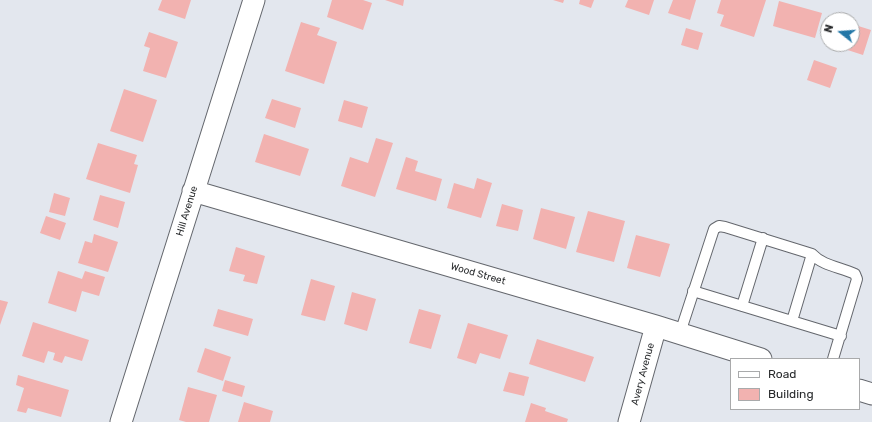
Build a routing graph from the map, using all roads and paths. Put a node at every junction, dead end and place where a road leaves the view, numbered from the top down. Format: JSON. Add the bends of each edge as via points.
{"nodes":[{"id":1,"x":254,"y":0,"type":"edge"},
{"id":2,"x":193,"y":191,"type":"junction"},
{"id":3,"x":763,"y":238,"type":"junction"},
{"id":4,"x":812,"y":254,"type":"junction"},
{"id":5,"x":694,"y":291,"type":"junction"},
{"id":6,"x":742,"y":306,"type":"junction"},
{"id":7,"x":792,"y":321,"type":"junction"},
{"id":8,"x":656,"y":326,"type":"junction"},
{"id":9,"x":680,"y":333,"type":"junction"},
{"id":10,"x":841,"y":336,"type":"junction"},
{"id":11,"x":758,"y":358,"type":"edge"},
{"id":12,"x":833,"y":358,"type":"edge"},
{"id":13,"x":860,"y":390,"type":"edge"},
{"id":14,"x":872,"y":394,"type":"edge"},
{"id":15,"x":121,"y":422,"type":"edge"},
{"id":16,"x":629,"y":422,"type":"edge"}],
"edges":[{"from":1,"to":2,"type":"street","name":"Hill Avenue"},
{"from":2,"to":8,"type":"street","name":"Wood Street"},
{"from":2,"to":15,"type":"street","name":"Hill Avenue"},
{"from":3,"to":4,"type":"lane"},
{"from":3,"to":5,"type":"lane","via":[[725,227],[719,226],[714,229]]},
{"from":3,"to":6,"type":"lane"},
{"from":4,"to":7,"type":"lane"},
{"from":4,"to":10,"type":"lane","via":[[824,263],[855,274],[857,279]]},
{"from":5,"to":6,"type":"lane"},
{"from":5,"to":9,"type":"lane"},
{"from":6,"to":7,"type":"lane"},
{"from":7,"to":10,"type":"lane"},
{"from":8,"to":9,"type":"street","name":"Wood Street"},
{"from":8,"to":16,"type":"street","name":"Avery Avenue"},
{"from":9,"to":11,"type":"street","name":"Wood Street"},
{"from":10,"to":12,"type":"lane"},
{"from":13,"to":14,"type":"street"}]}
